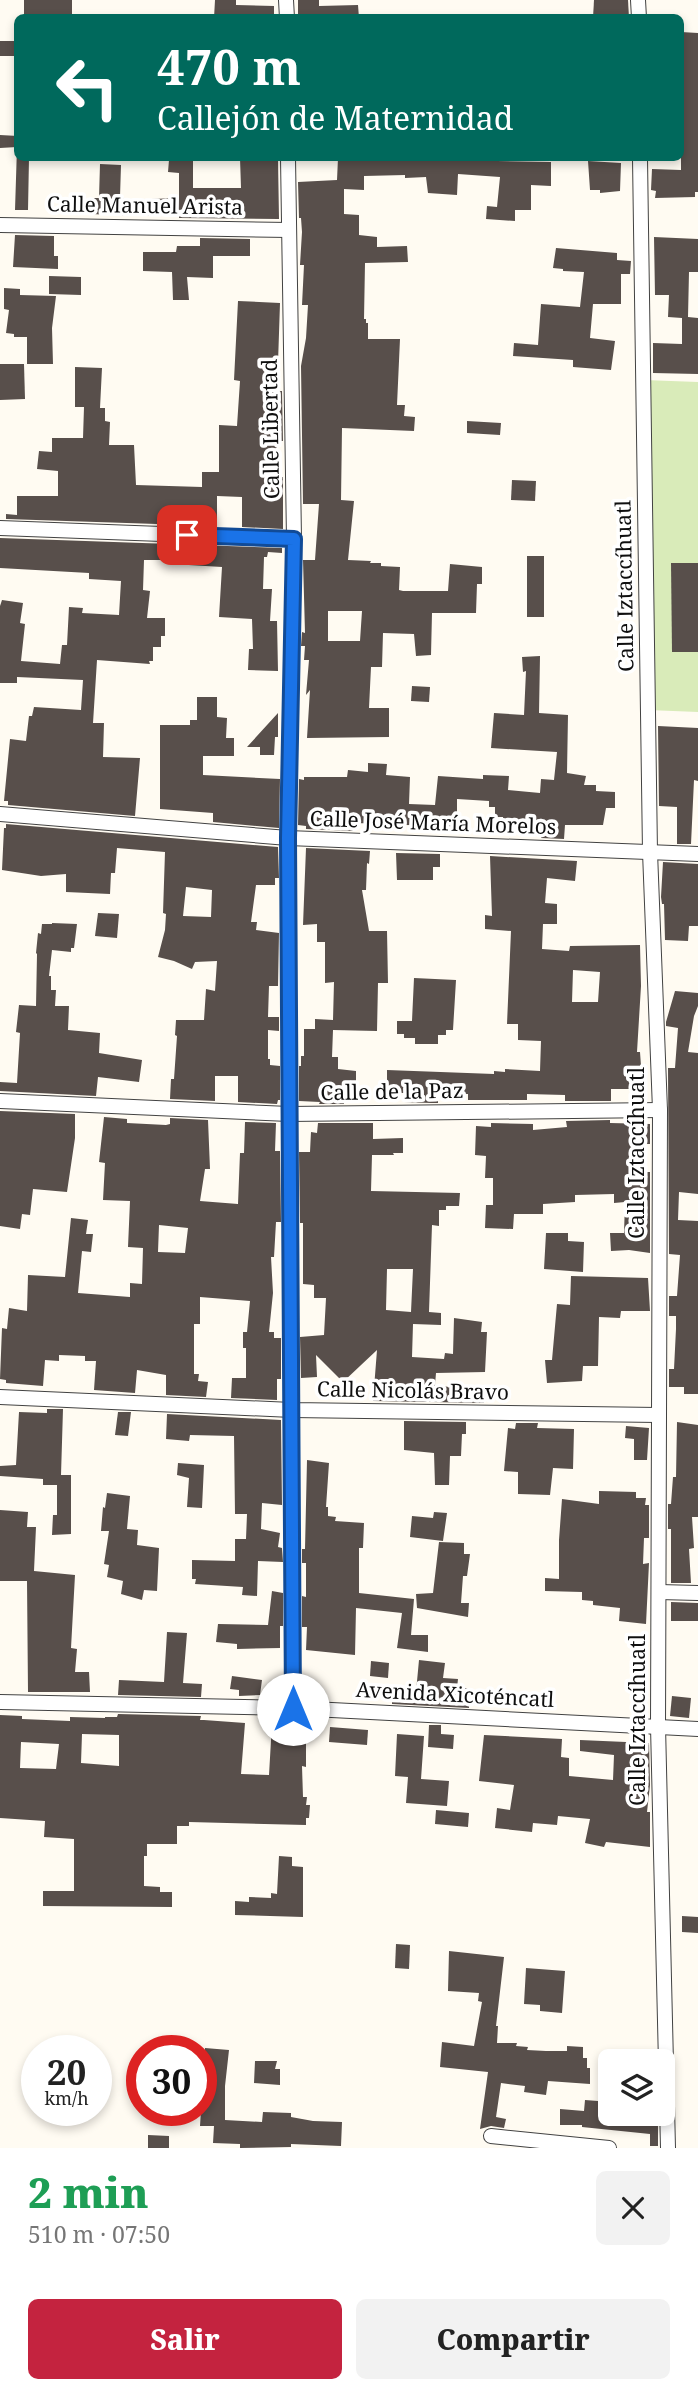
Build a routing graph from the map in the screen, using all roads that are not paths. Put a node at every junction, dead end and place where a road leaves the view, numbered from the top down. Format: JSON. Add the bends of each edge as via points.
{"nodes":[{"id":1,"x":288,"y":161,"type":"edge"},
{"id":2,"x":640,"y":161,"type":"edge"},
{"id":3,"x":0,"y":225,"type":"edge"},
{"id":4,"x":289,"y":230,"type":"junction"},
{"id":5,"x":0,"y":528,"type":"edge"},
{"id":6,"x":294,"y":539,"type":"junction"},
{"id":7,"x":0,"y":814,"type":"edge"},
{"id":8,"x":288,"y":838,"type":"junction"},
{"id":9,"x":650,"y":852,"type":"junction"},
{"id":10,"x":698,"y":854,"type":"edge"},
{"id":11,"x":0,"y":1101,"type":"edge"},
{"id":12,"x":660,"y":1110,"type":"junction"},
{"id":13,"x":289,"y":1114,"type":"junction"},
{"id":14,"x":0,"y":1397,"type":"edge"},
{"id":15,"x":292,"y":1410,"type":"junction"},
{"id":16,"x":658,"y":1415,"type":"junction"},
{"id":17,"x":659,"y":1592,"type":"junction"},
{"id":18,"x":698,"y":1593,"type":"edge"},
{"id":19,"x":0,"y":1702,"type":"edge"},
{"id":20,"x":293,"y":1709,"type":"junction"},
{"id":21,"x":658,"y":1726,"type":"junction"},
{"id":22,"x":698,"y":1729,"type":"edge"},
{"id":23,"x":491,"y":2136,"type":"dead end"},
{"id":24,"x":609,"y":2148,"type":"edge"},
{"id":25,"x":668,"y":2148,"type":"edge"}],
"edges":[{"from":1,"to":4,"type":"street","name":"Calle Libertad"},
{"from":2,"to":9,"type":"street","name":"Calle Iztaccíhuatl"},
{"from":3,"to":4,"type":"street","name":"Calle Manuel Arista"},
{"from":4,"to":6,"type":"street","name":"Calle Libertad"},
{"from":5,"to":6,"type":"street"},
{"from":6,"to":8,"type":"street","name":"Calle Libertad"},
{"from":7,"to":8,"type":"street","name":"Calle José María Morelos"},
{"from":8,"to":9,"type":"street","name":"Calle José María Morelos"},
{"from":8,"to":13,"type":"street","name":"Calle Libertad"},
{"from":9,"to":10,"type":"street","name":"Calle José María Morelos"},
{"from":9,"to":12,"type":"street","name":"Calle Iztaccíhuatl"},
{"from":11,"to":13,"type":"street","name":"Calle de la Paz"},
{"from":12,"to":13,"type":"street","name":"Calle de la Paz"},
{"from":12,"to":16,"type":"street","name":"Calle Iztaccíhuatl"},
{"from":13,"to":15,"type":"street","name":"Calle Libertad"},
{"from":14,"to":15,"type":"street","name":"Calle Nicolás Bravo"},
{"from":15,"to":16,"type":"street","name":"Calle Nicolás Bravo"},
{"from":15,"to":20,"type":"street","name":"Calle Libertad"},
{"from":16,"to":17,"type":"street","name":"Calle Iztaccíhuatl"},
{"from":17,"to":18,"type":"street"},
{"from":17,"to":21,"type":"street","name":"Calle Iztaccíhuatl"},
{"from":19,"to":20,"type":"street","name":"Avenida Xicoténcatl"},
{"from":20,"to":21,"type":"street","name":"Avenida Xicoténcatl"},
{"from":21,"to":22,"type":"street","name":"Avenida Xicoténcatl"},
{"from":21,"to":25,"type":"street","name":"Calle Iztaccíhuatl"},
{"from":23,"to":24,"type":"street"}]}
